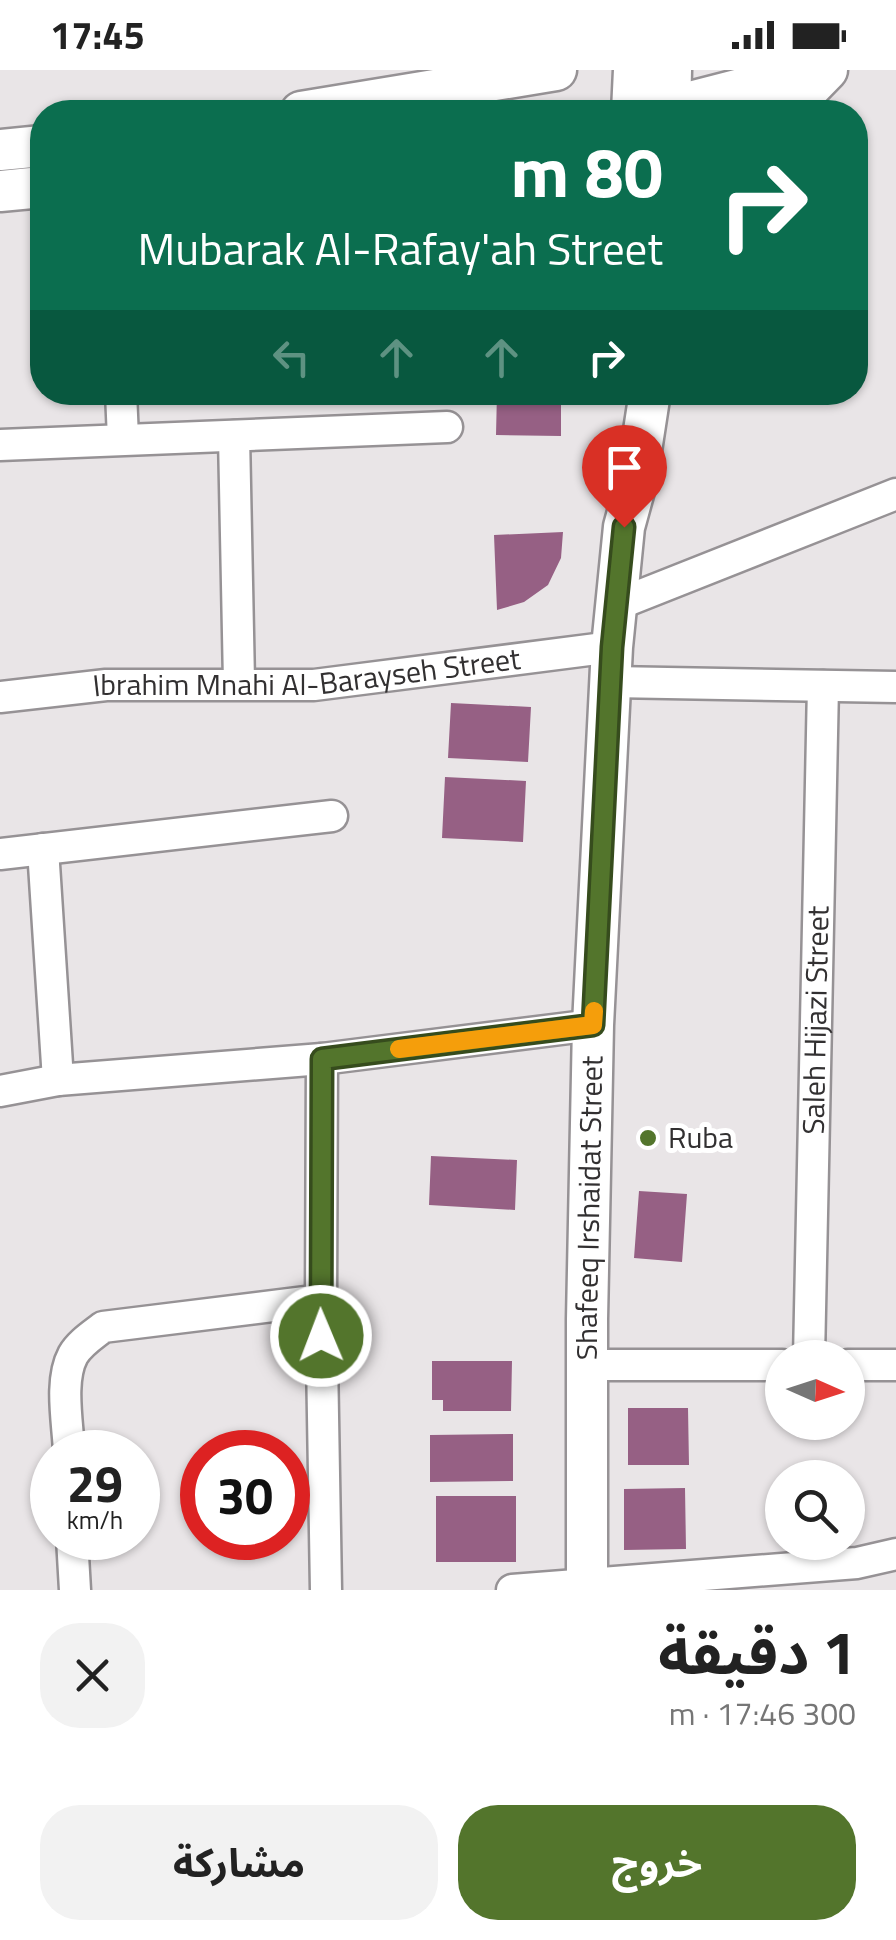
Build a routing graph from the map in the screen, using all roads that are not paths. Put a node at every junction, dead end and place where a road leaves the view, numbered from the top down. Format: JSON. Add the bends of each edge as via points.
{"nodes":[{"id":1,"x":556,"y":70,"type":"edge"},
{"id":2,"x":634,"y":70,"type":"edge"},
{"id":3,"x":815,"y":70,"type":"edge"},
{"id":4,"x":827,"y":70,"type":"edge"},
{"id":5,"x":482,"y":78,"type":"edge"},
{"id":6,"x":365,"y":100,"type":"edge"},
{"id":7,"x":657,"y":100,"type":"edge"},
{"id":8,"x":673,"y":100,"type":"edge"},
{"id":9,"x":798,"y":100,"type":"edge"},
{"id":10,"x":30,"y":147,"type":"edge"},
{"id":11,"x":0,"y":150,"type":"edge"},
{"id":12,"x":30,"y":188,"type":"edge"},
{"id":13,"x":0,"y":191,"type":"edge"},
{"id":14,"x":122,"y":405,"type":"edge"},
{"id":15,"x":623,"y":405,"type":"edge"},
{"id":16,"x":648,"y":405,"type":"edge"},
{"id":17,"x":447,"y":427,"type":"dead end"},
{"id":18,"x":234,"y":436,"type":"junction"},
{"id":19,"x":122,"y":439,"type":"junction"},
{"id":20,"x":0,"y":445,"type":"edge"},
{"id":21,"x":896,"y":494,"type":"edge"},
{"id":22,"x":624,"y":527,"type":"junction"},
{"id":23,"x":616,"y":604,"type":"junction"},
{"id":24,"x":612,"y":664,"type":"junction"},
{"id":25,"x":239,"y":682,"type":"junction"},
{"id":26,"x":823,"y":686,"type":"junction"},
{"id":27,"x":896,"y":687,"type":"edge"},
{"id":28,"x":0,"y":697,"type":"edge"},
{"id":29,"x":332,"y":816,"type":"dead end"},
{"id":30,"x":44,"y":849,"type":"junction"},
{"id":31,"x":0,"y":854,"type":"edge"},
{"id":32,"x":593,"y":1025,"type":"junction"},
{"id":33,"x":322,"y":1059,"type":"junction"},
{"id":34,"x":58,"y":1080,"type":"junction"},
{"id":35,"x":0,"y":1091,"type":"edge"},
{"id":36,"x":320,"y":1300,"type":"junction"},
{"id":37,"x":809,"y":1340,"type":"edge"},
{"id":38,"x":588,"y":1365,"type":"junction"},
{"id":39,"x":765,"y":1365,"type":"edge"},
{"id":40,"x":865,"y":1365,"type":"edge"},
{"id":41,"x":896,"y":1365,"type":"edge"},
{"id":42,"x":68,"y":1430,"type":"edge"},
{"id":43,"x":896,"y":1554,"type":"edge"},
{"id":44,"x":73,"y":1560,"type":"edge"},
{"id":45,"x":854,"y":1577,"type":"edge"},
{"id":46,"x":587,"y":1587,"type":"edge"},
{"id":47,"x":75,"y":1590,"type":"edge"},
{"id":48,"x":326,"y":1590,"type":"edge"},
{"id":49,"x":512,"y":1590,"type":"edge"}],
"edges":[{"from":1,"to":5,"type":"street"},
{"from":2,"to":7,"type":"street"},
{"from":3,"to":8,"type":"street"},
{"from":4,"to":9,"type":"street"},
{"from":5,"to":6,"type":"street"},
{"from":10,"to":11,"type":"street"},
{"from":12,"to":13,"type":"street"},
{"from":14,"to":19,"type":"street"},
{"from":15,"to":22,"type":"street","name":"Shafeeq Irshaidat Street","via":[[616,483]]},
{"from":16,"to":22,"type":"street","name":"Shafeeq Irshaidat Street"},
{"from":17,"to":18,"type":"street"},
{"from":18,"to":19,"type":"street"},
{"from":18,"to":25,"type":"street"},
{"from":19,"to":20,"type":"street"},
{"from":21,"to":23,"type":"street"},
{"from":22,"to":23,"type":"street","name":"Shafeeq Irshaidat Street"},
{"from":23,"to":24,"type":"street","name":"Shafeeq Irshaidat Street"},
{"from":24,"to":25,"type":"street","name":"Ibrahim Mnahi Al-Barayseh Street","via":[[314,684]]},
{"from":24,"to":26,"type":"street","name":"Ibrahim Mnahi Al-Barayseh Street"},
{"from":24,"to":32,"type":"street","name":"Shafeeq Irshaidat Street"},
{"from":25,"to":28,"type":"street","name":"Ibrahim Mnahi Al-Barayseh Street","via":[[106,684]]},
{"from":26,"to":27,"type":"street","name":"Ibrahim Mnahi Al-Barayseh Street"},
{"from":26,"to":37,"type":"street","name":"Saleh Hijazi Street"},
{"from":29,"to":30,"type":"street"},
{"from":30,"to":31,"type":"street"},
{"from":30,"to":34,"type":"street"},
{"from":32,"to":33,"type":"street"},
{"from":32,"to":38,"type":"street","name":"Shafeeq Irshaidat Street"},
{"from":33,"to":34,"type":"street"},
{"from":33,"to":36,"type":"street"},
{"from":34,"to":35,"type":"street"},
{"from":36,"to":42,"type":"street","via":[[103,1328],[73,1356]]},
{"from":36,"to":48,"type":"street"},
{"from":38,"to":39,"type":"street"},
{"from":38,"to":46,"type":"street","name":"Shafeeq Irshaidat Street"},
{"from":40,"to":41,"type":"street"},
{"from":43,"to":45,"type":"street"},
{"from":44,"to":47,"type":"street"},
{"from":45,"to":46,"type":"street"},
{"from":46,"to":49,"type":"street"}]}
